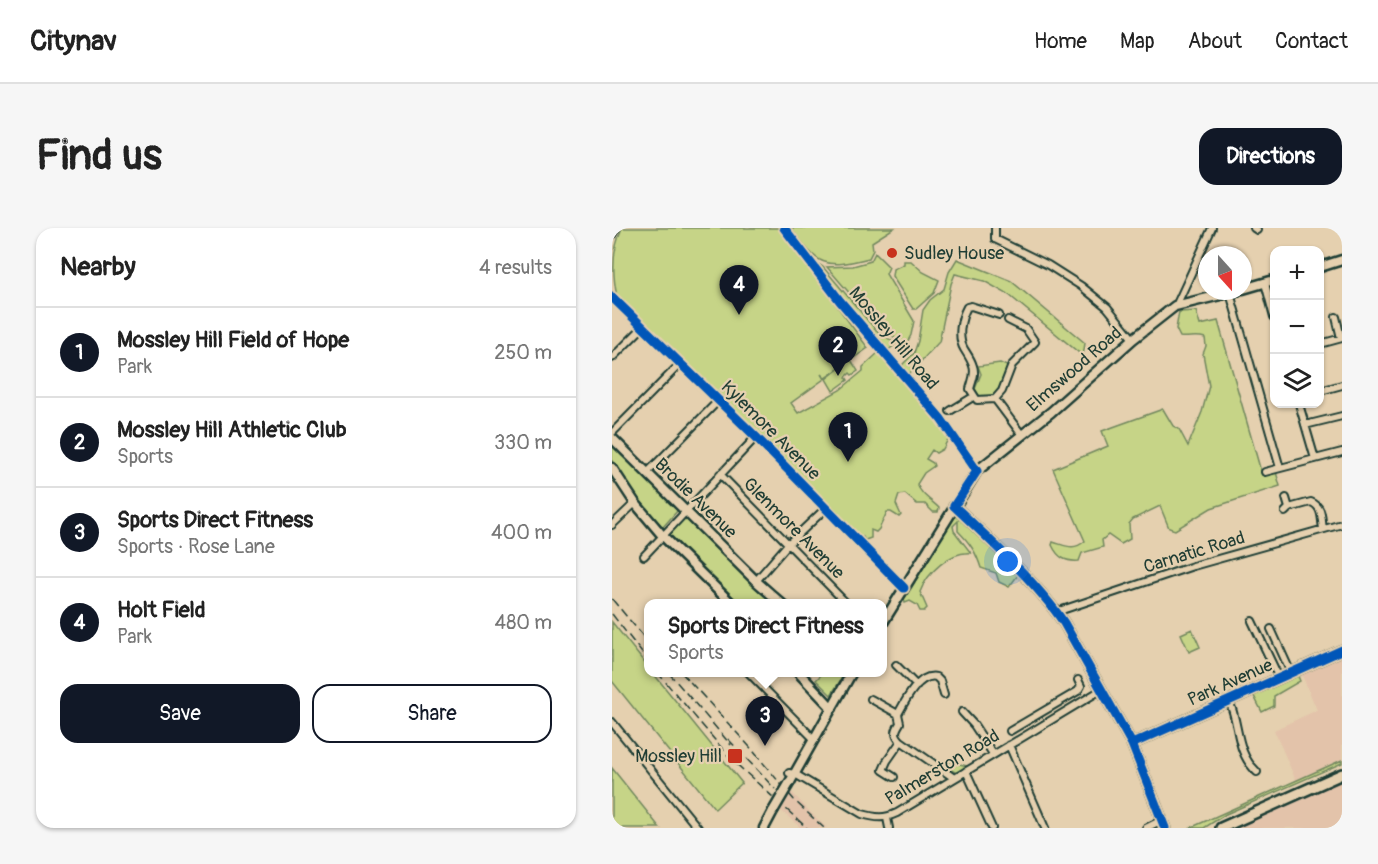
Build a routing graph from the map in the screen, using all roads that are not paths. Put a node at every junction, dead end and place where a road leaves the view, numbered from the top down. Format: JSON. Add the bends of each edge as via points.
{"nodes":[{"id":1,"x":616,"y":228,"type":"edge"},
{"id":2,"x":784,"y":228,"type":"edge"},
{"id":3,"x":994,"y":228,"type":"edge"},
{"id":4,"x":1212,"y":228,"type":"edge"},
{"id":5,"x":612,"y":235,"type":"edge"},
{"id":6,"x":1342,"y":260,"type":"edge"},
{"id":7,"x":1324,"y":266,"type":"edge"},
{"id":8,"x":1270,"y":282,"type":"edge"},
{"id":9,"x":1265,"y":283,"type":"junction"},
{"id":10,"x":1252,"y":287,"type":"edge"},
{"id":11,"x":612,"y":297,"type":"edge"},
{"id":12,"x":1200,"y":300,"type":"edge"},
{"id":13,"x":1236,"y":300,"type":"edge"},
{"id":14,"x":1270,"y":300,"type":"edge"},
{"id":15,"x":1175,"y":306,"type":"junction"},
{"id":16,"x":999,"y":315,"type":"dead end"},
{"id":17,"x":1336,"y":317,"type":"dead end"},
{"id":18,"x":1008,"y":320,"type":"dead end"},
{"id":19,"x":643,"y":327,"type":"junction"},
{"id":20,"x":1342,"y":338,"type":"edge"},
{"id":21,"x":1133,"y":339,"type":"junction"},
{"id":22,"x":1324,"y":343,"type":"edge"},
{"id":23,"x":612,"y":358,"type":"edge"},
{"id":24,"x":680,"y":364,"type":"junction"},
{"id":25,"x":1342,"y":385,"type":"edge"},
{"id":26,"x":1324,"y":390,"type":"edge"},
{"id":27,"x":973,"y":397,"type":"junction"},
{"id":28,"x":995,"y":399,"type":"junction"},
{"id":29,"x":718,"y":401,"type":"junction"},
{"id":30,"x":1300,"y":408,"type":"edge"},
{"id":31,"x":950,"y":411,"type":"dead end"},
{"id":32,"x":1342,"y":416,"type":"edge"},
{"id":33,"x":1305,"y":425,"type":"junction"},
{"id":34,"x":612,"y":433,"type":"edge"},
{"id":35,"x":1023,"y":435,"type":"junction"},
{"id":36,"x":756,"y":437,"type":"junction"},
{"id":37,"x":612,"y":438,"type":"edge"},
{"id":38,"x":1342,"y":452,"type":"edge"},
{"id":39,"x":1315,"y":459,"type":"junction"},
{"id":40,"x":612,"y":468,"type":"edge"},
{"id":41,"x":1280,"y":468,"type":"junction"},
{"id":42,"x":977,"y":471,"type":"junction"},
{"id":43,"x":1265,"y":472,"type":"dead end"},
{"id":44,"x":647,"y":473,"type":"junction"},
{"id":45,"x":720,"y":474,"type":"junction"},
{"id":46,"x":1286,"y":498,"type":"dead end"},
{"id":47,"x":635,"y":503,"type":"junction"},
{"id":48,"x":954,"y":506,"type":"junction"},
{"id":49,"x":826,"y":508,"type":"junction"},
{"id":50,"x":686,"y":511,"type":"junction"},
{"id":51,"x":1342,"y":524,"type":"edge"},
{"id":52,"x":612,"y":525,"type":"edge"},
{"id":53,"x":1323,"y":529,"type":"junction"},
{"id":54,"x":662,"y":535,"type":"junction"},
{"id":55,"x":788,"y":544,"type":"junction"},
{"id":56,"x":644,"y":556,"type":"dead end"},
{"id":57,"x":756,"y":581,"type":"junction"},
{"id":58,"x":904,"y":588,"type":"junction"},
{"id":59,"x":727,"y":599,"type":"edge"},
{"id":60,"x":777,"y":599,"type":"edge"},
{"id":61,"x":844,"y":599,"type":"edge"},
{"id":62,"x":1056,"y":612,"type":"junction"},
{"id":63,"x":887,"y":616,"type":"edge"},
{"id":64,"x":1252,"y":621,"type":"dead end"},
{"id":65,"x":1270,"y":629,"type":"dead end"},
{"id":66,"x":1342,"y":650,"type":"edge"},
{"id":67,"x":896,"y":665,"type":"dead end"},
{"id":68,"x":1291,"y":673,"type":"junction"},
{"id":69,"x":753,"y":677,"type":"edge"},
{"id":70,"x":803,"y":677,"type":"edge"},
{"id":71,"x":849,"y":677,"type":"edge"},
{"id":72,"x":1279,"y":678,"type":"junction"},
{"id":73,"x":1078,"y":680,"type":"dead end"},
{"id":74,"x":917,"y":686,"type":"junction"},
{"id":75,"x":1101,"y":690,"type":"junction"},
{"id":76,"x":1078,"y":691,"type":"junction"},
{"id":77,"x":944,"y":695,"type":"dead end"},
{"id":78,"x":875,"y":698,"type":"dead end"},
{"id":79,"x":1084,"y":700,"type":"junction"},
{"id":80,"x":1229,"y":700,"type":"junction"},
{"id":81,"x":832,"y":708,"type":"junction"},
{"id":82,"x":962,"y":712,"type":"dead end"},
{"id":83,"x":898,"y":714,"type":"junction"},
{"id":84,"x":1032,"y":718,"type":"junction"},
{"id":85,"x":612,"y":722,"type":"edge"},
{"id":86,"x":1038,"y":728,"type":"junction"},
{"id":87,"x":1010,"y":731,"type":"dead end"},
{"id":88,"x":815,"y":740,"type":"junction"},
{"id":89,"x":901,"y":741,"type":"junction"},
{"id":90,"x":1132,"y":744,"type":"junction"},
{"id":91,"x":1009,"y":745,"type":"junction"},
{"id":92,"x":993,"y":754,"type":"junction"},
{"id":93,"x":966,"y":771,"type":"junction"},
{"id":94,"x":1257,"y":772,"type":"dead end"},
{"id":95,"x":1342,"y":774,"type":"edge"},
{"id":96,"x":791,"y":776,"type":"junction"},
{"id":97,"x":894,"y":777,"type":"dead end"},
{"id":98,"x":954,"y":778,"type":"junction"},
{"id":99,"x":887,"y":818,"type":"junction"},
{"id":100,"x":1164,"y":824,"type":"edge"},
{"id":101,"x":698,"y":828,"type":"edge"},
{"id":102,"x":764,"y":828,"type":"edge"},
{"id":103,"x":889,"y":828,"type":"edge"},
{"id":104,"x":992,"y":828,"type":"edge"},
{"id":105,"x":1045,"y":828,"type":"edge"},
{"id":106,"x":1146,"y":828,"type":"edge"},
{"id":107,"x":1221,"y":828,"type":"edge"}],
"edges":[{"from":1,"to":5,"type":"street"},
{"from":2,"to":42,"type":"street","name":"Mossley Hill Road","via":[[840,301],[941,419]]},
{"from":3,"to":21,"type":"street","via":[[996,239],[1081,286],[1107,307]]},
{"from":4,"to":15,"type":"street"},
{"from":6,"to":7,"type":"street"},
{"from":8,"to":9,"type":"street"},
{"from":9,"to":10,"type":"street"},
{"from":9,"to":14,"type":"street"},
{"from":11,"to":19,"type":"street","name":"Kylemore Avenue"},
{"from":12,"to":15,"type":"street","name":"Elmswood Road"},
{"from":13,"to":41,"type":"street"},
{"from":15,"to":21,"type":"street","name":"Elmswood Road"},
{"from":16,"to":27,"type":"street","via":[[972,306],[964,313],[960,335],[973,366]]},
{"from":17,"to":20,"type":"street"},
{"from":18,"to":28,"type":"street","via":[[1026,329],[1035,342],[1012,366]]},
{"from":19,"to":23,"type":"street"},
{"from":19,"to":24,"type":"street","name":"Kylemore Avenue"},
{"from":20,"to":22,"type":"street"},
{"from":21,"to":35,"type":"street","name":"Elmswood Road"},
{"from":24,"to":29,"type":"street","name":"Kylemore Avenue"},
{"from":24,"to":34,"type":"street"},
{"from":25,"to":26,"type":"street"},
{"from":27,"to":28,"type":"street"},
{"from":27,"to":31,"type":"street"},
{"from":28,"to":35,"type":"street"},
{"from":29,"to":36,"type":"street","name":"Kylemore Avenue"},
{"from":29,"to":44,"type":"street"},
{"from":30,"to":33,"type":"street"},
{"from":32,"to":33,"type":"street"},
{"from":33,"to":39,"type":"street"},
{"from":35,"to":42,"type":"street","name":"Elmswood Road"},
{"from":36,"to":45,"type":"street"},
{"from":36,"to":49,"type":"street","name":"Kylemore Avenue"},
{"from":37,"to":44,"type":"street","name":"Brodie Avenue"},
{"from":38,"to":39,"type":"street"},
{"from":39,"to":41,"type":"street"},
{"from":40,"to":47,"type":"street"},
{"from":41,"to":43,"type":"street"},
{"from":42,"to":48,"type":"street","name":"Elmswood Road"},
{"from":44,"to":50,"type":"street","name":"Brodie Avenue"},
{"from":45,"to":50,"type":"street"},
{"from":45,"to":55,"type":"street","name":"Glenmore Avenue"},
{"from":46,"to":53,"type":"street","via":[[1287,510],[1315,504],[1321,510]]},
{"from":47,"to":52,"type":"street"},
{"from":47,"to":54,"type":"street"},
{"from":48,"to":58,"type":"street","name":"Elmswood Road"},
{"from":48,"to":62,"type":"street"},
{"from":49,"to":55,"type":"street"},
{"from":49,"to":58,"type":"street","name":"Kylemore Avenue"},
{"from":50,"to":54,"type":"street"},
{"from":50,"to":57,"type":"street","name":"Brodie Avenue"},
{"from":51,"to":53,"type":"street","name":"Carnatic Road"},
{"from":53,"to":62,"type":"street","name":"Carnatic Road","via":[[1193,566]]},
{"from":54,"to":56,"type":"street"},
{"from":54,"to":59,"type":"street"},
{"from":55,"to":57,"type":"street"},
{"from":55,"to":61,"type":"street","name":"Glenmore Avenue"},
{"from":57,"to":60,"type":"street","name":"Brodie Avenue"},
{"from":58,"to":63,"type":"street","name":"Elmswood Road"},
{"from":62,"to":75,"type":"street"},
{"from":64,"to":72,"type":"street"},
{"from":65,"to":68,"type":"street"},
{"from":66,"to":68,"type":"street","name":"Park Avenue"},
{"from":67,"to":74,"type":"street"},
{"from":68,"to":72,"type":"street","name":"Park Avenue"},
{"from":69,"to":88,"type":"street"},
{"from":70,"to":81,"type":"street"},
{"from":71,"to":81,"type":"street"},
{"from":72,"to":80,"type":"street","name":"Park Avenue"},
{"from":73,"to":76,"type":"street"},
{"from":74,"to":77,"type":"street","via":[[936,676]]},
{"from":74,"to":83,"type":"street"},
{"from":75,"to":79,"type":"street","name":"Palmerston Road"},
{"from":75,"to":90,"type":"street"},
{"from":76,"to":79,"type":"street"},
{"from":76,"to":84,"type":"street"},
{"from":78,"to":83,"type":"street","via":[[884,708]]},
{"from":79,"to":86,"type":"street","name":"Palmerston Road"},
{"from":80,"to":90,"type":"street","name":"Park Avenue"},
{"from":80,"to":94,"type":"street","via":[[1245,756]]},
{"from":81,"to":88,"type":"street"},
{"from":82,"to":92,"type":"street"},
{"from":83,"to":89,"type":"street","via":[[896,735]]},
{"from":84,"to":86,"type":"street"},
{"from":84,"to":87,"type":"street"},
{"from":85,"to":101,"type":"street"},
{"from":86,"to":91,"type":"street","name":"Palmerston Road"},
{"from":88,"to":96,"type":"street"},
{"from":89,"to":97,"type":"street","via":[[884,770]]},
{"from":89,"to":98,"type":"street"},
{"from":90,"to":100,"type":"street"},
{"from":91,"to":92,"type":"street","name":"Palmerston Road"},
{"from":91,"to":105,"type":"street"},
{"from":92,"to":93,"type":"street","name":"Palmerston Road"},
{"from":93,"to":98,"type":"street","name":"Palmerston Road"},
{"from":93,"to":104,"type":"street"},
{"from":95,"to":107,"type":"main road"},
{"from":96,"to":99,"type":"street","name":"Palmerston Road","via":[[862,814]]},
{"from":96,"to":102,"type":"street","bridge":true},
{"from":98,"to":99,"type":"street","name":"Palmerston Road"},
{"from":99,"to":103,"type":"street"},
{"from":100,"to":106,"type":"street"}]}
